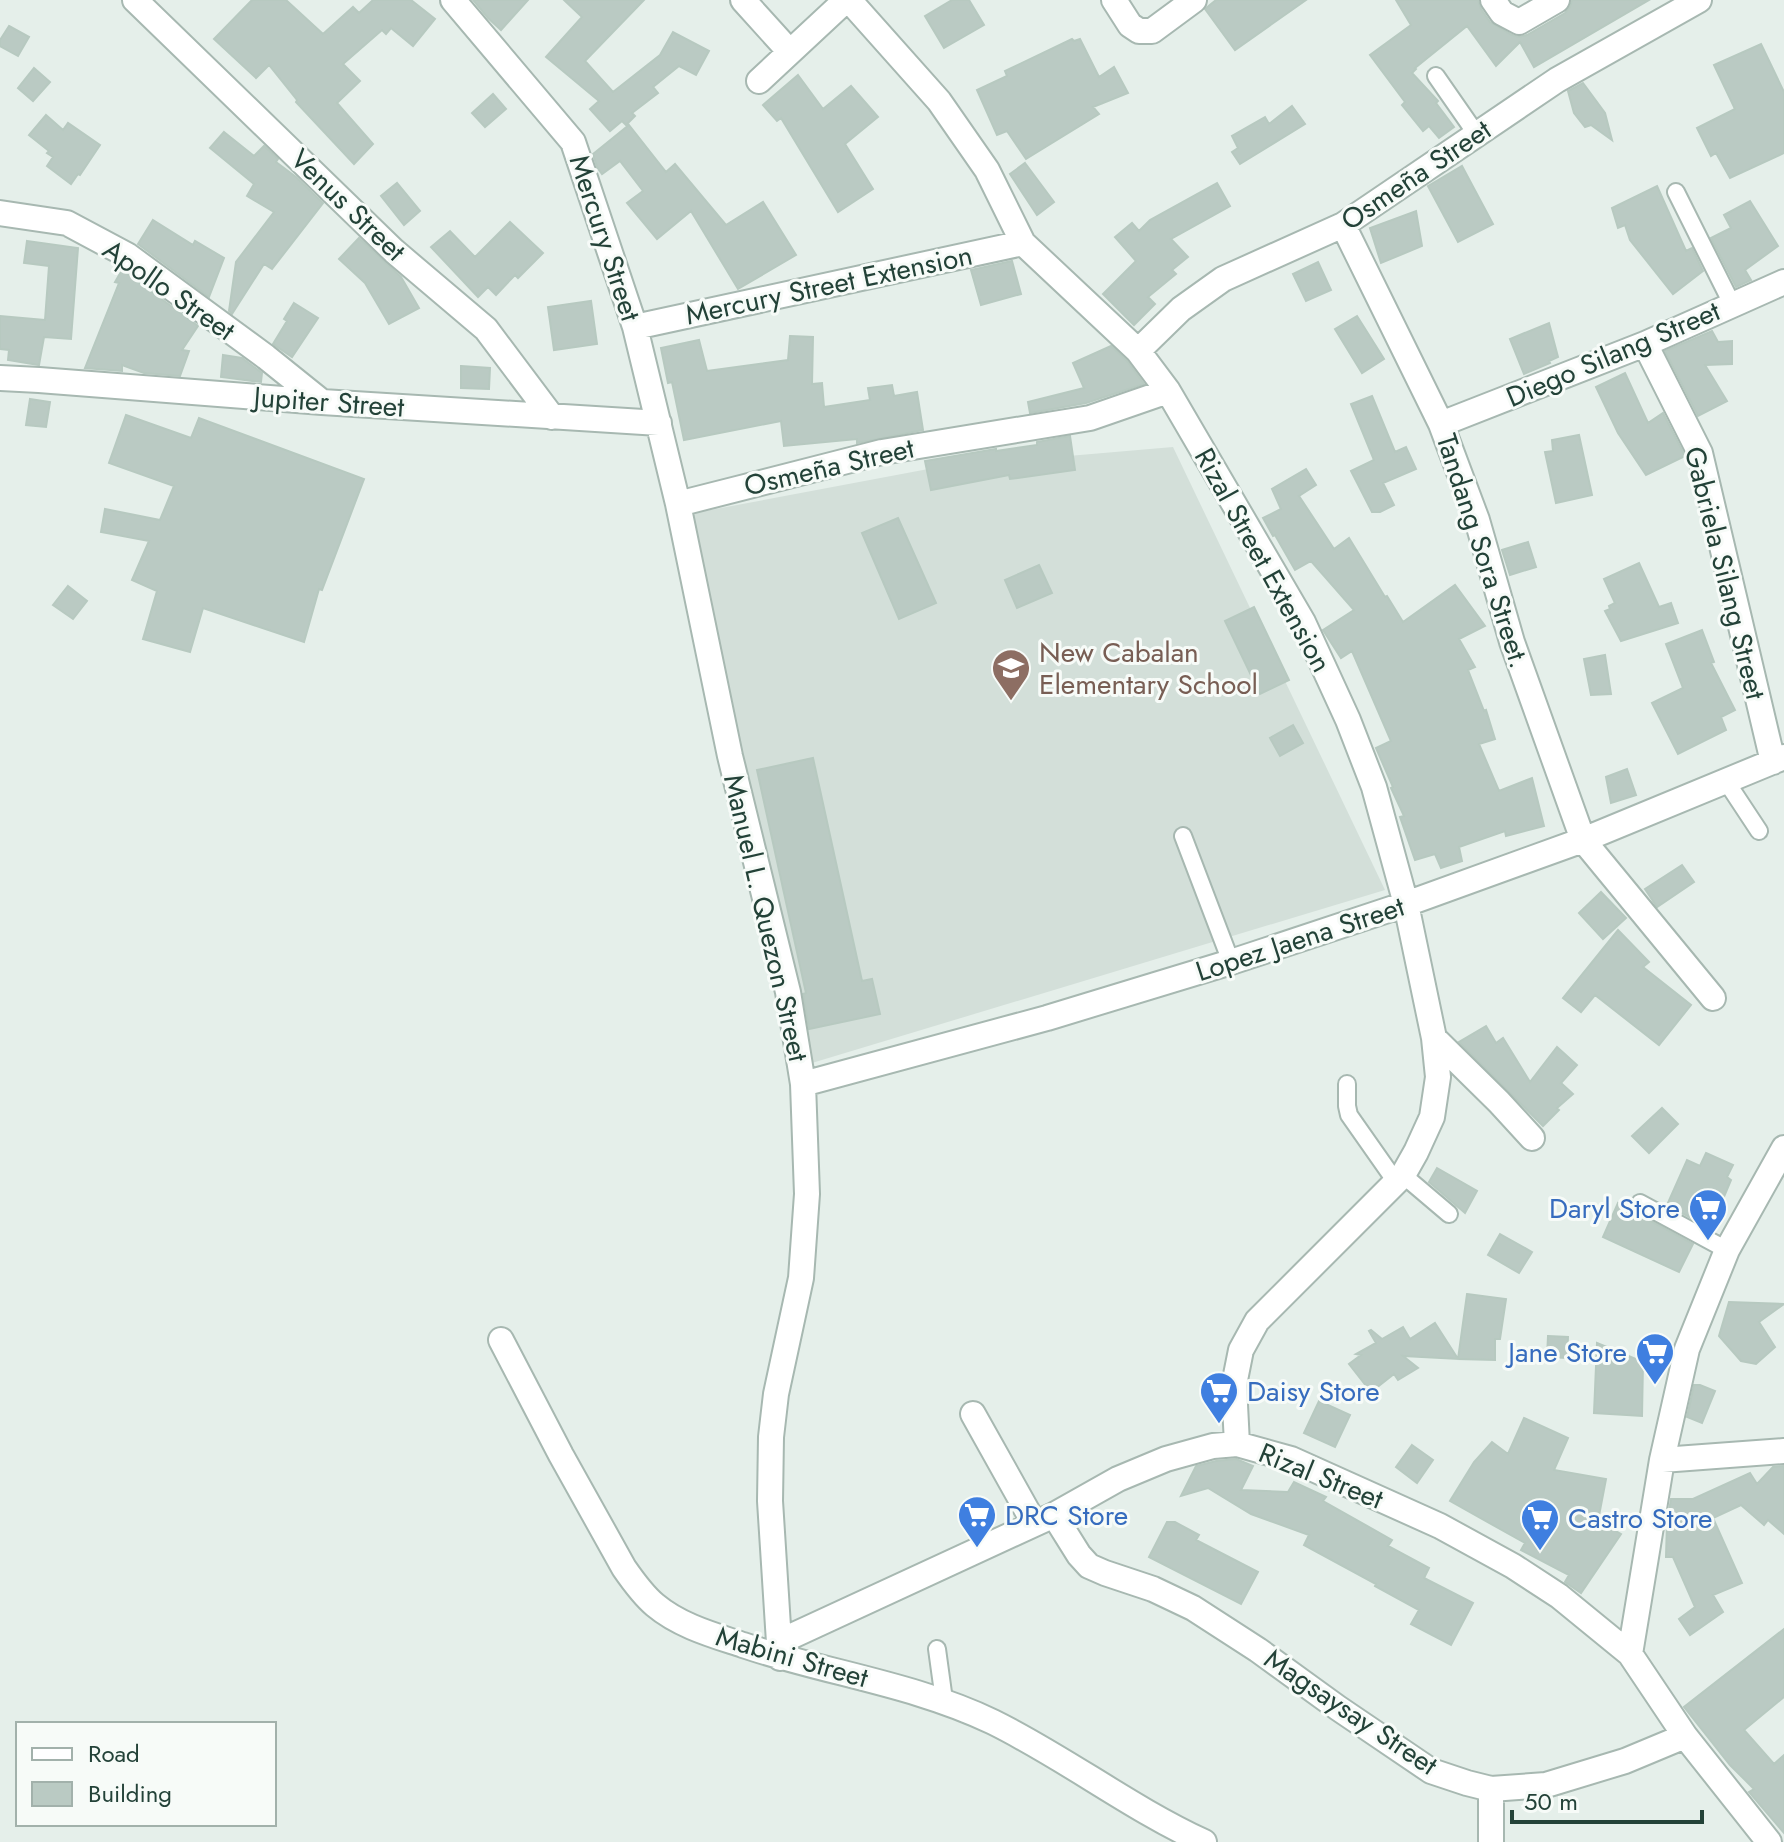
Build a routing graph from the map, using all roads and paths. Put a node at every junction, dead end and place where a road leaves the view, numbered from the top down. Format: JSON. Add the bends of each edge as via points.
{"nodes":[{"id":1,"x":135,"y":0,"type":"edge"},
{"id":2,"x":453,"y":0,"type":"edge"},
{"id":3,"x":743,"y":0,"type":"edge"},
{"id":4,"x":847,"y":0,"type":"edge"},
{"id":5,"x":1114,"y":0,"type":"edge"},
{"id":6,"x":1194,"y":0,"type":"edge"},
{"id":7,"x":1493,"y":0,"type":"edge"},
{"id":8,"x":1557,"y":0,"type":"edge"},
{"id":9,"x":1699,"y":0,"type":"edge"},
{"id":10,"x":790,"y":52,"type":"junction"},
{"id":11,"x":1436,"y":76,"type":"dead end"},
{"id":12,"x":759,"y":81,"type":"dead end"},
{"id":13,"x":1477,"y":135,"type":"junction"},
{"id":14,"x":1676,"y":192,"type":"dead end"},
{"id":15,"x":0,"y":213,"type":"edge"},
{"id":16,"x":1343,"y":225,"type":"junction"},
{"id":17,"x":1023,"y":243,"type":"junction"},
{"id":18,"x":1784,"y":282,"type":"edge"},
{"id":19,"x":1732,"y":304,"type":"junction"},
{"id":20,"x":635,"y":327,"type":"junction"},
{"id":21,"x":1645,"y":344,"type":"junction"},
{"id":22,"x":1138,"y":351,"type":"junction"},
{"id":23,"x":0,"y":378,"type":"edge"},
{"id":24,"x":1168,"y":391,"type":"junction"},
{"id":25,"x":322,"y":402,"type":"junction"},
{"id":26,"x":552,"y":417,"type":"junction"},
{"id":27,"x":659,"y":423,"type":"junction"},
{"id":28,"x":1441,"y":424,"type":"junction"},
{"id":29,"x":678,"y":504,"type":"junction"},
{"id":30,"x":1778,"y":760,"type":"edge"},
{"id":31,"x":1726,"y":781,"type":"junction"},
{"id":32,"x":1759,"y":831,"type":"dead end"},
{"id":33,"x":1183,"y":836,"type":"dead end"},
{"id":34,"x":1583,"y":840,"type":"junction"},
{"id":35,"x":1406,"y":904,"type":"junction"},
{"id":36,"x":1231,"y":962,"type":"junction"},
{"id":37,"x":1713,"y":998,"type":"dead end"},
{"id":38,"x":1434,"y":1038,"type":"junction"},
{"id":39,"x":803,"y":1084,"type":"junction"},
{"id":40,"x":1347,"y":1084,"type":"dead end"},
{"id":41,"x":1532,"y":1138,"type":"dead end"},
{"id":42,"x":1784,"y":1148,"type":"edge"},
{"id":43,"x":1399,"y":1178,"type":"junction"},
{"id":44,"x":1640,"y":1203,"type":"dead end"},
{"id":45,"x":1449,"y":1214,"type":"dead end"},
{"id":46,"x":1727,"y":1250,"type":"junction"},
{"id":47,"x":501,"y":1340,"type":"dead end"},
{"id":48,"x":973,"y":1414,"type":"dead end"},
{"id":49,"x":1237,"y":1444,"type":"junction"},
{"id":50,"x":1784,"y":1451,"type":"edge"},
{"id":51,"x":1662,"y":1460,"type":"junction"},
{"id":52,"x":1044,"y":1519,"type":"junction"},
{"id":53,"x":937,"y":1649,"type":"dead end"},
{"id":54,"x":780,"y":1650,"type":"junction"},
{"id":55,"x":1630,"y":1654,"type":"junction"},
{"id":56,"x":944,"y":1700,"type":"junction"},
{"id":57,"x":1685,"y":1736,"type":"junction"},
{"id":58,"x":1491,"y":1789,"type":"junction"},
{"id":59,"x":1204,"y":1842,"type":"edge"},
{"id":60,"x":1491,"y":1842,"type":"edge"},
{"id":61,"x":1769,"y":1842,"type":"edge"}],
"edges":[{"from":1,"to":26,"type":"street","name":"Venus Street","via":[[394,251],[486,329]]},
{"from":2,"to":20,"type":"street","name":"Mercury Street","via":[[573,142]]},
{"from":3,"to":10,"type":"street"},
{"from":4,"to":10,"type":"street"},
{"from":4,"to":17,"type":"street","name":"Rizal Street Extension","via":[[939,101],[987,170]]},
{"from":5,"to":6,"type":"street","via":[[1139,31],[1152,31]]},
{"from":7,"to":8,"type":"street","via":[[1502,13],[1519,22]]},
{"from":9,"to":13,"type":"street","name":"Osmeña Street","via":[[1557,80]]},
{"from":10,"to":12,"type":"street"},
{"from":11,"to":13,"type":"lane"},
{"from":13,"to":16,"type":"street","name":"Osmeña Street"},
{"from":14,"to":19,"type":"lane"},
{"from":15,"to":25,"type":"street","name":"Apollo Street","via":[[67,223],[127,255]]},
{"from":16,"to":22,"type":"street","name":"Osmeña Street","via":[[1223,279],[1181,309]]},
{"from":16,"to":28,"type":"street","name":"Tandang Sora Street."},
{"from":17,"to":20,"type":"street","name":"Mercury Street Extension"},
{"from":17,"to":22,"type":"street","name":"Rizal Street Extension"},
{"from":18,"to":19,"type":"street","name":"Diego Silang Street"},
{"from":19,"to":21,"type":"street","name":"Diego Silang Street"},
{"from":20,"to":27,"type":"street","name":"Mercury Street"},
{"from":21,"to":28,"type":"street","name":"Diego Silang Street"},
{"from":21,"to":30,"type":"street","name":"Gabriela Silang Street","via":[[1700,453]]},
{"from":22,"to":24,"type":"street","name":"Rizal Street Extension"},
{"from":23,"to":25,"type":"street","name":"Jupiter Street"},
{"from":24,"to":29,"type":"street","name":"Osmeña Street","via":[[1090,418],[882,452]]},
{"from":24,"to":35,"type":"street","name":"Rizal Street Extension","via":[[1303,622],[1374,787]]},
{"from":25,"to":26,"type":"street","name":"Jupiter Street"},
{"from":26,"to":27,"type":"street","name":"Jupiter Street"},
{"from":27,"to":29,"type":"street","name":"Manuel L. Quezon Street"},
{"from":28,"to":34,"type":"street","name":"Tandang Sora Street."},
{"from":29,"to":39,"type":"street","name":"Manuel L. Quezon Street","via":[[730,756],[788,992]]},
{"from":30,"to":31,"type":"street","name":"Lopez Jaena Street"},
{"from":31,"to":32,"type":"lane"},
{"from":31,"to":34,"type":"street","name":"Lopez Jaena Street"},
{"from":33,"to":36,"type":"lane"},
{"from":34,"to":35,"type":"street","name":"Lopez Jaena Street"},
{"from":34,"to":37,"type":"street","name":"Tandang Sora Street."},
{"from":35,"to":36,"type":"street","name":"Lopez Jaena Street"},
{"from":35,"to":38,"type":"street","name":"Rizal Street Extension"},
{"from":36,"to":39,"type":"street","name":"Lopez Jaena Street"},
{"from":38,"to":41,"type":"street"},
{"from":38,"to":43,"type":"street","name":"Rizal Street Extension","via":[[1438,1077],[1432,1117]]},
{"from":39,"to":54,"type":"street","name":"Manuel L. Quezon Street","via":[[807,1194],[801,1278],[771,1437]]},
{"from":40,"to":43,"type":"lane","via":[[1349,1115]]},
{"from":42,"to":46,"type":"street"},
{"from":43,"to":45,"type":"lane"},
{"from":43,"to":49,"type":"street","name":"Rizal Street Extension","via":[[1257,1321],[1241,1350],[1234,1385]]},
{"from":44,"to":46,"type":"lane"},
{"from":46,"to":51,"type":"street","via":[[1687,1349]]},
{"from":47,"to":54,"type":"street","name":"Mabini Street","via":[[636,1585],[681,1622],[717,1637]]},
{"from":48,"to":52,"type":"street","name":"Magsaysay Street"},
{"from":49,"to":52,"type":"street","name":"Rizal Street","via":[[1166,1459]]},
{"from":49,"to":55,"type":"street","name":"Rizal Street","via":[[1291,1459],[1440,1526],[1559,1596]]},
{"from":50,"to":51,"type":"street"},
{"from":51,"to":55,"type":"street"},
{"from":52,"to":54,"type":"street","name":"Rizal Street"},
{"from":52,"to":58,"type":"street","name":"Magsaysay Street","via":[[1089,1566],[1193,1608],[1431,1771]]},
{"from":53,"to":56,"type":"lane"},
{"from":54,"to":56,"type":"street","name":"Mabini Street"},
{"from":55,"to":57,"type":"street","name":"Rizal Street"},
{"from":56,"to":59,"type":"street","name":"Mabini Street","via":[[1030,1742]]},
{"from":57,"to":58,"type":"street","name":"Magsaysay Street","via":[[1546,1785]]},
{"from":57,"to":61,"type":"street","name":"Rizal Street"},
{"from":58,"to":60,"type":"street"}]}
